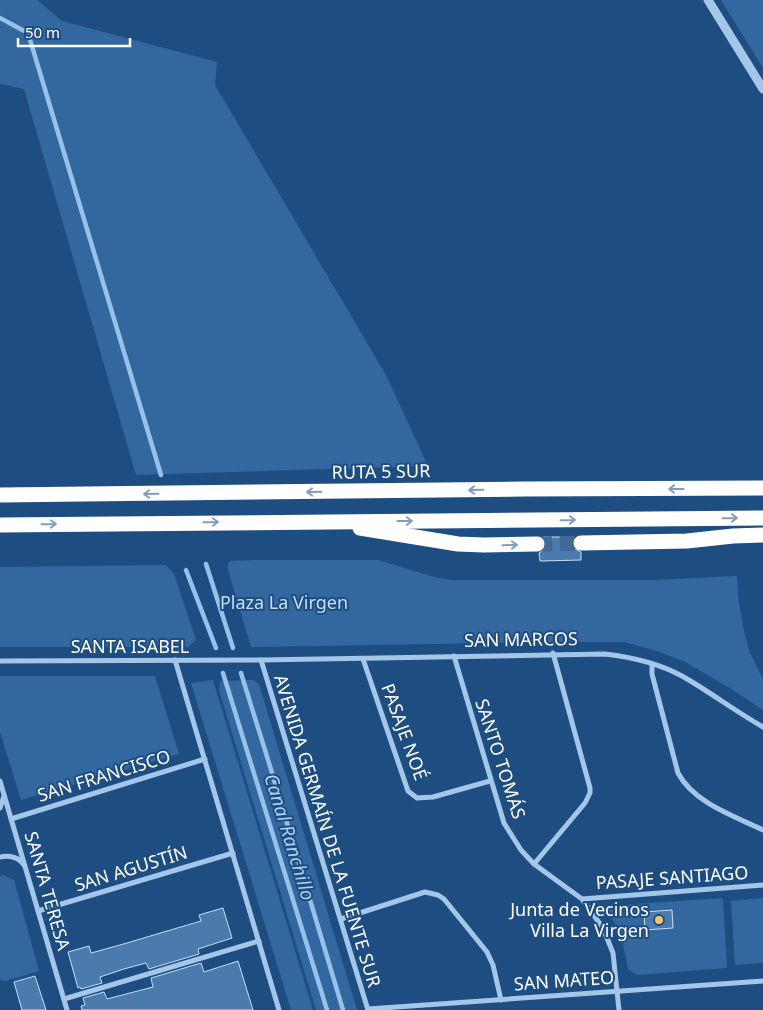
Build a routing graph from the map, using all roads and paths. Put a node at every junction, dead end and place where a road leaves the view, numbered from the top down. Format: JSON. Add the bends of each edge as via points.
{"nodes":[{"id":1,"x":708,"y":0,"type":"edge"},
{"id":2,"x":763,"y":89,"type":"edge"},
{"id":3,"x":763,"y":482,"type":"edge"},
{"id":4,"x":763,"y":488,"type":"edge"},
{"id":5,"x":742,"y":489,"type":"junction"},
{"id":6,"x":0,"y":496,"type":"edge"},
{"id":7,"x":763,"y":518,"type":"edge"},
{"id":8,"x":304,"y":521,"type":"junction"},
{"id":9,"x":0,"y":525,"type":"edge"},
{"id":10,"x":763,"y":535,"type":"edge"},
{"id":11,"x":537,"y":544,"type":"tunnel mouth"},
{"id":12,"x":581,"y":544,"type":"tunnel mouth"},
{"id":13,"x":553,"y":653,"type":"junction"},
{"id":14,"x":454,"y":656,"type":"junction"},
{"id":15,"x":363,"y":658,"type":"junction"},
{"id":16,"x":175,"y":660,"type":"junction"},
{"id":17,"x":260,"y":660,"type":"junction"},
{"id":18,"x":0,"y":661,"type":"edge"},
{"id":19,"x":652,"y":664,"type":"junction"},
{"id":20,"x":763,"y":727,"type":"edge"},
{"id":21,"x":205,"y":760,"type":"junction"},
{"id":22,"x":0,"y":781,"type":"edge"},
{"id":23,"x":490,"y":781,"type":"junction"},
{"id":24,"x":2,"y":798,"type":"edge"},
{"id":25,"x":0,"y":808,"type":"edge"},
{"id":26,"x":11,"y":818,"type":"junction"},
{"id":27,"x":763,"y":830,"type":"edge"},
{"id":28,"x":233,"y":853,"type":"junction"},
{"id":29,"x":0,"y":857,"type":"edge"},
{"id":30,"x":534,"y":864,"type":"junction"},
{"id":31,"x":25,"y":867,"type":"junction"},
{"id":32,"x":763,"y":885,"type":"edge"},
{"id":33,"x":582,"y":899,"type":"junction"},
{"id":34,"x":38,"y":911,"type":"junction"},
{"id":35,"x":341,"y":919,"type":"junction"},
{"id":36,"x":259,"y":941,"type":"junction"},
{"id":37,"x":763,"y":981,"type":"edge"},
{"id":38,"x":618,"y":991,"type":"junction"},
{"id":39,"x":64,"y":999,"type":"junction"},
{"id":40,"x":501,"y":1000,"type":"junction"},
{"id":41,"x":67,"y":1010,"type":"edge"},
{"id":42,"x":279,"y":1010,"type":"edge"},
{"id":43,"x":368,"y":1010,"type":"edge"},
{"id":44,"x":619,"y":1010,"type":"edge"}],
"edges":[{"from":1,"to":2,"type":"street"},
{"from":3,"to":5,"type":"highway"},
{"from":4,"to":5,"type":"highway","name":"RUTA 5 SUR"},
{"from":5,"to":6,"type":"highway","name":"RUTA 5 SUR","one_way":true},
{"from":8,"to":7,"type":"highway","one_way":true},
{"from":9,"to":8,"type":"highway","one_way":true},
{"from":8,"to":11,"type":"highway","one_way":true,"via":[[458,544]]},
{"from":10,"to":12,"type":"highway"},
{"from":13,"to":14,"type":"street","name":"SAN MARCOS"},
{"from":13,"to":19,"type":"street","name":"SAN MARCOS","via":[[605,654]]},
{"from":13,"to":30,"type":"street","via":[[590,793]]},
{"from":14,"to":15,"type":"street","name":"SAN MARCOS"},
{"from":14,"to":23,"type":"street","name":"SANTO TOMÁS"},
{"from":15,"to":17,"type":"street","name":"SAN MARCOS"},
{"from":15,"to":23,"type":"street","name":"PASAJE NOÉ","via":[[408,791],[417,798],[432,797]]},
{"from":16,"to":17,"type":"street","name":"SANTA ISABEL"},
{"from":16,"to":18,"type":"street","name":"SANTA ISABEL"},
{"from":16,"to":21,"type":"street"},
{"from":17,"to":35,"type":"street","name":"AVENIDA GERMAÍN DE LA FUENTE SUR"},
{"from":19,"to":20,"type":"street","name":"SAN MARCOS","via":[[681,676]]},
{"from":19,"to":27,"type":"street","via":[[682,781],[712,806]]},
{"from":21,"to":26,"type":"street","name":"SAN FRANCISCO"},
{"from":21,"to":28,"type":"street"},
{"from":22,"to":24,"type":"street","name":"SANTA TERESA"},
{"from":23,"to":30,"type":"street","name":"SANTO TOMÁS","via":[[504,823]]},
{"from":24,"to":25,"type":"street"},
{"from":24,"to":26,"type":"street","name":"SANTA TERESA"},
{"from":26,"to":31,"type":"street","name":"SANTA TERESA"},
{"from":28,"to":34,"type":"street","name":"SAN AGUSTÍN"},
{"from":28,"to":36,"type":"street"},
{"from":29,"to":31,"type":"street","via":[[16,858]]},
{"from":30,"to":33,"type":"street","name":"SANTO TOMÁS"},
{"from":31,"to":34,"type":"street","name":"SANTA TERESA"},
{"from":32,"to":33,"type":"street","name":"PASAJE SANTIAGO"},
{"from":33,"to":38,"type":"street","name":"SANTO TOMÁS","via":[[609,941]]},
{"from":34,"to":39,"type":"street","name":"SANTA TERESA"},
{"from":35,"to":40,"type":"street","via":[[425,892],[438,895],[487,952]]},
{"from":35,"to":43,"type":"street","name":"AVENIDA GERMAÍN DE LA FUENTE SUR"},
{"from":36,"to":39,"type":"street"},
{"from":36,"to":42,"type":"street"},
{"from":37,"to":38,"type":"street","name":"SAN MATEO"},
{"from":38,"to":40,"type":"street","name":"SAN MATEO"},
{"from":38,"to":44,"type":"street","name":"SANTO TOMÁS"},
{"from":39,"to":41,"type":"street","name":"SANTA TERESA"},
{"from":40,"to":43,"type":"street","name":"SAN MATEO"}]}
